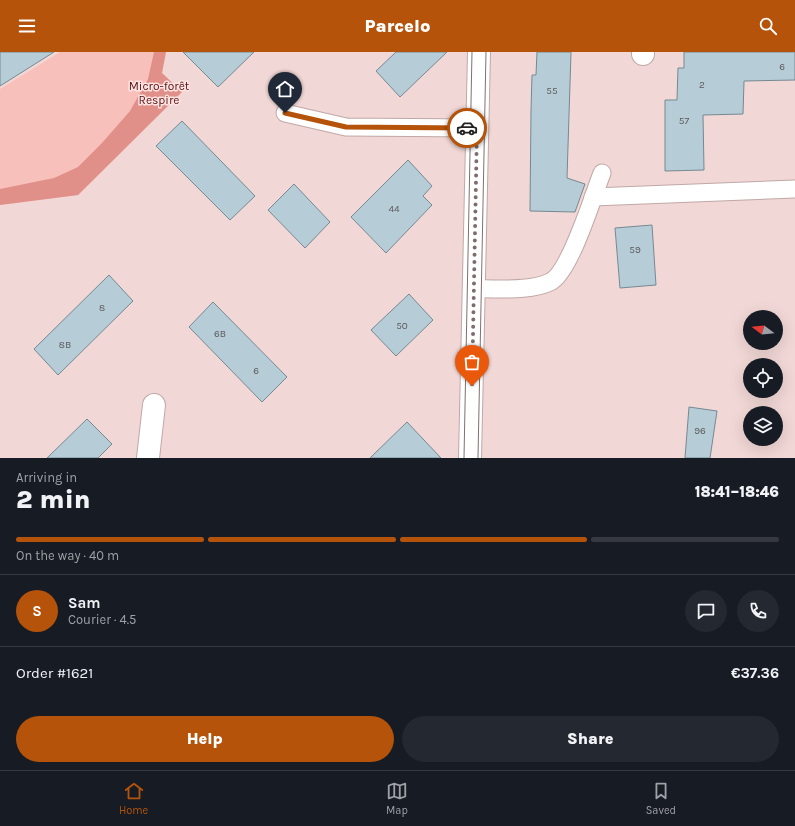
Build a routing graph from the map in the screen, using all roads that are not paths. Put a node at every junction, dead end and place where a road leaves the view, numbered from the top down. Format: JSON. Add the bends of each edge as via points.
{"nodes":[{"id":1,"x":479,"y":52,"type":"edge"},
{"id":2,"x":285,"y":113,"type":"dead end"},
{"id":3,"x":477,"y":128,"type":"junction"},
{"id":4,"x":602,"y":173,"type":"dead end"},
{"id":5,"x":795,"y":188,"type":"edge"},
{"id":6,"x":592,"y":198,"type":"junction"},
{"id":7,"x":474,"y":289,"type":"junction"},
{"id":8,"x":154,"y":405,"type":"dead end"},
{"id":9,"x":148,"y":458,"type":"edge"},
{"id":10,"x":470,"y":458,"type":"edge"}],
"edges":[{"from":1,"to":3,"type":"street"},
{"from":2,"to":3,"type":"lane","via":[[346,127]]},
{"from":3,"to":7,"type":"street"},
{"from":4,"to":6,"type":"lane"},
{"from":5,"to":6,"type":"lane"},
{"from":6,"to":7,"type":"lane","via":[[564,269],[551,282],[533,288]]},
{"from":7,"to":10,"type":"street"},
{"from":8,"to":9,"type":"street"}]}
